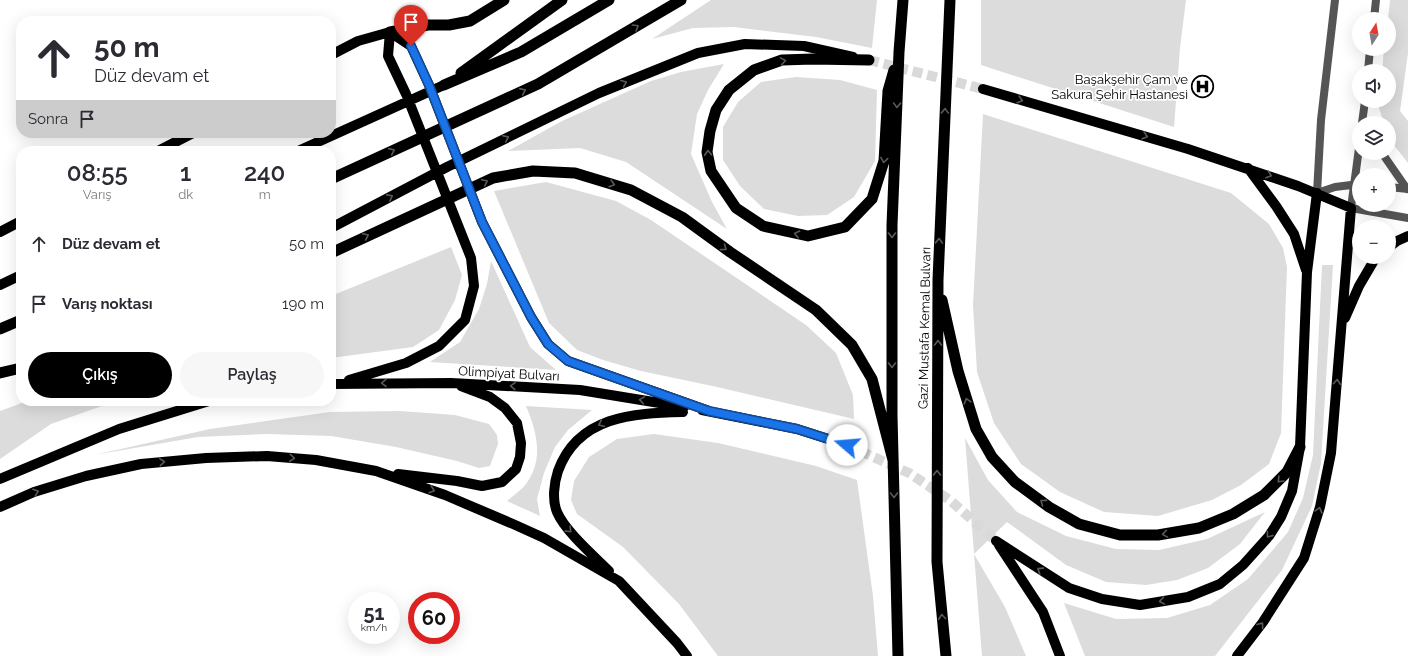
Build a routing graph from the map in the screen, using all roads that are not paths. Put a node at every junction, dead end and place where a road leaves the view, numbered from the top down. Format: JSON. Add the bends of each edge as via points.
{"nodes":[{"id":1,"x":504,"y":0,"type":"edge"},
{"id":2,"x":562,"y":0,"type":"edge"},
{"id":3,"x":609,"y":0,"type":"edge"},
{"id":4,"x":681,"y":0,"type":"edge"},
{"id":5,"x":903,"y":0,"type":"edge"},
{"id":6,"x":950,"y":0,"type":"edge"},
{"id":7,"x":1335,"y":0,"type":"edge"},
{"id":8,"x":1376,"y":0,"type":"edge"},
{"id":9,"x":1375,"y":12,"type":"edge"},
{"id":10,"x":390,"y":32,"type":"junction"},
{"id":11,"x":336,"y":52,"type":"edge"},
{"id":12,"x":899,"y":52,"type":"junction"},
{"id":13,"x":869,"y":60,"type":"joint"},
{"id":14,"x":444,"y":86,"type":"junction"},
{"id":15,"x":983,"y":88,"type":"tunnel mouth"},
{"id":16,"x":1364,"y":108,"type":"edge"},
{"id":17,"x":1364,"y":113,"type":"junction"},
{"id":18,"x":1363,"y":116,"type":"edge"},
{"id":19,"x":1365,"y":116,"type":"edge"},
{"id":20,"x":336,"y":134,"type":"edge"},
{"id":21,"x":183,"y":138,"type":"edge"},
{"id":22,"x":327,"y":138,"type":"edge"},
{"id":23,"x":167,"y":146,"type":"edge"},
{"id":24,"x":309,"y":146,"type":"edge"},
{"id":25,"x":1387,"y":160,"type":"edge"},
{"id":26,"x":1248,"y":168,"type":"junction"},
{"id":27,"x":336,"y":177,"type":"edge"},
{"id":28,"x":1352,"y":185,"type":"edge"},
{"id":29,"x":1396,"y":188,"type":"edge"},
{"id":30,"x":1408,"y":189,"type":"edge"},
{"id":31,"x":1317,"y":193,"type":"junction"},
{"id":32,"x":1352,"y":203,"type":"edge"},
{"id":33,"x":1351,"y":208,"type":"junction"},
{"id":34,"x":1408,"y":218,"type":"edge"},
{"id":35,"x":16,"y":224,"type":"edge"},
{"id":36,"x":336,"y":225,"type":"edge"},
{"id":37,"x":0,"y":232,"type":"edge"},
{"id":38,"x":1408,"y":236,"type":"edge"},
{"id":39,"x":1396,"y":242,"type":"edge"},
{"id":40,"x":336,"y":251,"type":"edge"},
{"id":41,"x":1372,"y":264,"type":"edge"},
{"id":42,"x":1307,"y":272,"type":"junction"},
{"id":43,"x":16,"y":277,"type":"edge"},
{"id":44,"x":938,"y":280,"type":"junction"},
{"id":45,"x":0,"y":284,"type":"edge"},
{"id":46,"x":16,"y":322,"type":"edge"},
{"id":47,"x":1342,"y":325,"type":"junction"},
{"id":48,"x":0,"y":329,"type":"edge"},
{"id":49,"x":16,"y":365,"type":"edge"},
{"id":50,"x":16,"y":369,"type":"edge"},
{"id":51,"x":0,"y":373,"type":"edge"},
{"id":52,"x":336,"y":383,"type":"edge"},
{"id":53,"x":451,"y":383,"type":"junction"},
{"id":54,"x":336,"y":384,"type":"edge"},
{"id":55,"x":193,"y":406,"type":"edge"},
{"id":56,"x":709,"y":411,"type":"junction"},
{"id":57,"x":847,"y":445,"type":"tunnel mouth"},
{"id":58,"x":1300,"y":446,"type":"junction"},
{"id":59,"x":893,"y":460,"type":"junction"},
{"id":60,"x":376,"y":471,"type":"junction"},
{"id":61,"x":0,"y":479,"type":"edge"},
{"id":62,"x":0,"y":507,"type":"edge"},
{"id":63,"x":619,"y":581,"type":"junction"},
{"id":64,"x":687,"y":656,"type":"edge"},
{"id":65,"x":898,"y":656,"type":"edge"},
{"id":66,"x":946,"y":656,"type":"edge"},
{"id":67,"x":1060,"y":656,"type":"edge"},
{"id":68,"x":1237,"y":656,"type":"edge"}],
"edges":[{"from":1,"to":10,"type":"highway","via":[[470,21]]},
{"from":2,"to":14,"type":"highway"},
{"from":3,"to":14,"type":"highway","via":[[521,52]]},
{"from":27,"to":4,"type":"highway","one_way":true,"via":[[538,84]]},
{"from":5,"to":12,"type":"highway"},
{"from":44,"to":6,"type":"highway","name":"Gazi Mustafa Kemal Bulvarı","one_way":true},
{"from":7,"to":31,"type":"street","via":[[1321,120]]},
{"from":8,"to":9,"type":"street"},
{"from":10,"to":11,"type":"main road","via":[[358,41]]},
{"from":10,"to":52,"type":"main road","via":[[388,56],[406,94],[471,258],[474,286],[465,320],[439,346],[406,363]]},
{"from":10,"to":56,"type":"main road","via":[[411,46],[429,85],[482,222],[531,317],[548,344],[568,361]]},
{"from":12,"to":13,"type":"highway","one_way":true,"via":[[888,91],[884,162],[872,199],[845,227],[808,236],[763,226],[736,208],[711,171],[707,152],[716,110],[729,90],[754,70],[782,60]]},
{"from":12,"to":59,"type":"highway","one_way":true,"via":[[892,225]]},
{"from":36,"to":13,"type":"main road","one_way":true,"via":[[447,167],[599,93],[698,53],[745,44],[804,46]]},
{"from":14,"to":20,"type":"main road"},
{"from":15,"to":26,"type":"main road","one_way":true},
{"from":16,"to":17,"type":"street"},
{"from":17,"to":18,"type":"street"},
{"from":17,"to":19,"type":"street"},
{"from":21,"to":23,"type":"main road"},
{"from":22,"to":24,"type":"main road"},
{"from":25,"to":30,"type":"street"},
{"from":26,"to":31,"type":"main road","one_way":true},
{"from":26,"to":42,"type":"main road","via":[[1294,234]]},
{"from":28,"to":31,"type":"street"},
{"from":29,"to":30,"type":"street"},
{"from":31,"to":33,"type":"main road"},
{"from":31,"to":42,"type":"main road"},
{"from":32,"to":33,"type":"street"},
{"from":33,"to":34,"type":"street"},
{"from":33,"to":47,"type":"main road"},
{"from":35,"to":37,"type":"main road"},
{"from":38,"to":39,"type":"main road"},
{"from":40,"to":59,"type":"highway","one_way":true,"via":[[493,178],[533,172],[575,173],[631,190],[682,217],[816,310],[852,345],[872,379]]},
{"from":41,"to":47,"type":"main road"},
{"from":42,"to":58,"type":"main road"},
{"from":43,"to":45,"type":"main road"},
{"from":58,"to":44,"type":"highway","one_way":true,"via":[[1287,472],[1264,495],[1233,514],[1199,528],[1158,535],[1120,535],[1078,524],[1015,482],[992,457],[982,440],[976,429],[958,371]]},
{"from":66,"to":44,"type":"highway","name":"Gazi Mustafa Kemal Bulvarı","one_way":true,"via":[[937,562]]},
{"from":46,"to":48,"type":"highway"},
{"from":68,"to":47,"type":"main road","one_way":true,"via":[[1263,622],[1304,558],[1318,515],[1331,453]]},
{"from":49,"to":51,"type":"main road"},
{"from":50,"to":51,"type":"highway"},
{"from":53,"to":54,"type":"main road","name":"Olimpiyat Bulvarı","one_way":true},
{"from":56,"to":53,"type":"main road","name":"Olimpiyat Bulvarı","one_way":true,"via":[[580,390]]},
{"from":53,"to":60,"type":"main road","via":[[490,397],[505,408],[517,423],[521,443],[516,469],[502,482],[482,486]]},
{"from":55,"to":61,"type":"main road","via":[[119,429]]},
{"from":56,"to":57,"type":"main road","name":"Olimpiyat Bulvarı","via":[[797,429]]},
{"from":56,"to":63,"type":"main road","one_way":true,"via":[[648,412],[605,422],[586,432],[562,459],[556,475],[554,500],[557,512],[564,524]]},
{"from":58,"to":67,"type":"main road","one_way":true,"via":[[1292,491],[1281,517],[1269,536],[1243,565],[1220,584],[1188,597],[1140,605],[1102,598],[1068,588],[996,541],[1043,612]]},
{"from":59,"to":65,"type":"highway","one_way":true},
{"from":62,"to":60,"type":"main road","one_way":true,"via":[[34,492],[86,476],[141,464],[267,456],[316,460]]},
{"from":60,"to":63,"type":"main road","one_way":true,"via":[[445,495],[544,538]]},
{"from":63,"to":64,"type":"main road"}]}
